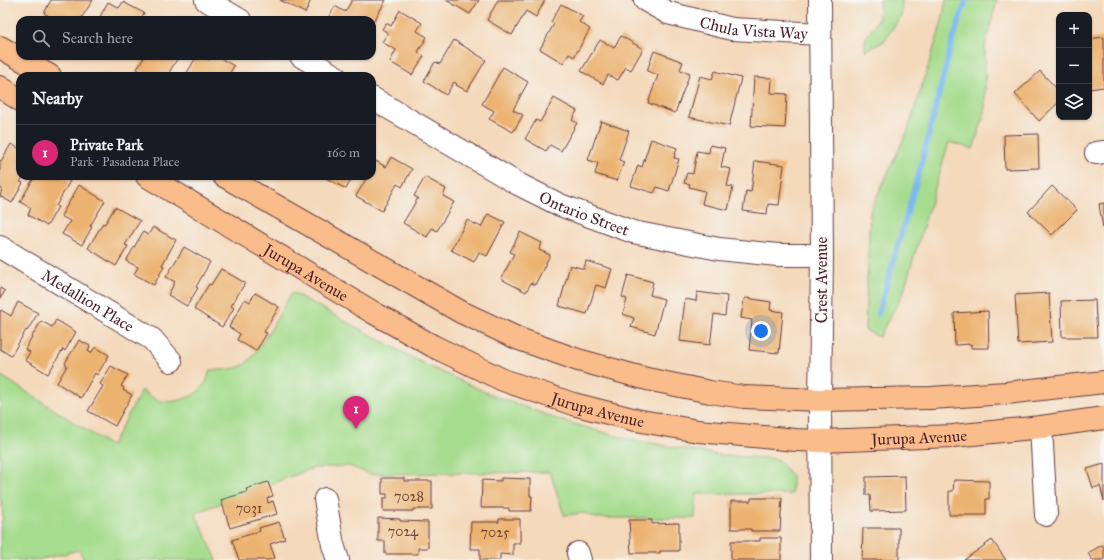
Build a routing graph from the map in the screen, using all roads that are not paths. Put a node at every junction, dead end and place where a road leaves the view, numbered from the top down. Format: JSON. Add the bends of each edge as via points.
{"nodes":[{"id":1,"x":207,"y":0,"type":"edge"},
{"id":2,"x":645,"y":0,"type":"edge"},
{"id":3,"x":820,"y":0,"type":"edge"},
{"id":4,"x":233,"y":16,"type":"edge"},
{"id":5,"x":820,"y":34,"type":"junction"},
{"id":6,"x":0,"y":47,"type":"edge"},
{"id":7,"x":16,"y":56,"type":"edge"},
{"id":8,"x":22,"y":60,"type":"edge"},
{"id":9,"x":308,"y":60,"type":"edge"},
{"id":10,"x":43,"y":72,"type":"edge"},
{"id":11,"x":328,"y":72,"type":"edge"},
{"id":12,"x":0,"y":88,"type":"edge"},
{"id":13,"x":16,"y":98,"type":"edge"},
{"id":14,"x":376,"y":100,"type":"edge"},
{"id":15,"x":154,"y":180,"type":"edge"},
{"id":16,"x":231,"y":180,"type":"edge"},
{"id":17,"x":0,"y":248,"type":"edge"},
{"id":18,"x":822,"y":255,"type":"junction"},
{"id":19,"x":171,"y":361,"type":"dead end"},
{"id":20,"x":1104,"y":382,"type":"edge"},
{"id":21,"x":820,"y":400,"type":"junction"},
{"id":22,"x":1104,"y":418,"type":"edge"},
{"id":23,"x":1041,"y":427,"type":"junction"},
{"id":24,"x":820,"y":441,"type":"junction"},
{"id":25,"x":325,"y":499,"type":"dead end"},
{"id":26,"x":1046,"y":514,"type":"dead end"},
{"id":27,"x":338,"y":560,"type":"edge"},
{"id":28,"x":821,"y":560,"type":"edge"}],
"edges":[{"from":1,"to":4,"type":"street"},
{"from":2,"to":5,"type":"street","name":"Chula Vista Way","via":[[668,13],[732,29]]},
{"from":3,"to":5,"type":"street","name":"Crest Avenue"},
{"from":5,"to":18,"type":"street","name":"Crest Avenue"},
{"from":6,"to":7,"type":"main road"},
{"from":8,"to":10,"type":"main road"},
{"from":9,"to":11,"type":"street"},
{"from":12,"to":13,"type":"main road"},
{"from":14,"to":18,"type":"street","name":"Ontario Street","via":[[518,184],[560,205],[633,232],[718,249],[778,255]]},
{"from":15,"to":24,"type":"main road","name":"Jurupa Avenue","via":[[374,313],[433,346],[503,380],[573,404],[636,420],[706,432]]},
{"from":16,"to":21,"type":"main road","via":[[461,312],[519,339],[578,360],[647,379],[710,392],[744,397]]},
{"from":17,"to":19,"type":"street","name":"Medallion Place","via":[[152,339]]},
{"from":18,"to":21,"type":"street","name":"Crest Avenue"},
{"from":20,"to":21,"type":"main road","via":[[931,398]]},
{"from":21,"to":24,"type":"street","name":"Crest Avenue"},
{"from":22,"to":23,"type":"main road","name":"Jurupa Avenue"},
{"from":23,"to":24,"type":"main road","name":"Jurupa Avenue","via":[[953,436]]},
{"from":23,"to":26,"type":"street"},
{"from":24,"to":28,"type":"street","name":"Crest Avenue"},
{"from":25,"to":27,"type":"street"}]}
